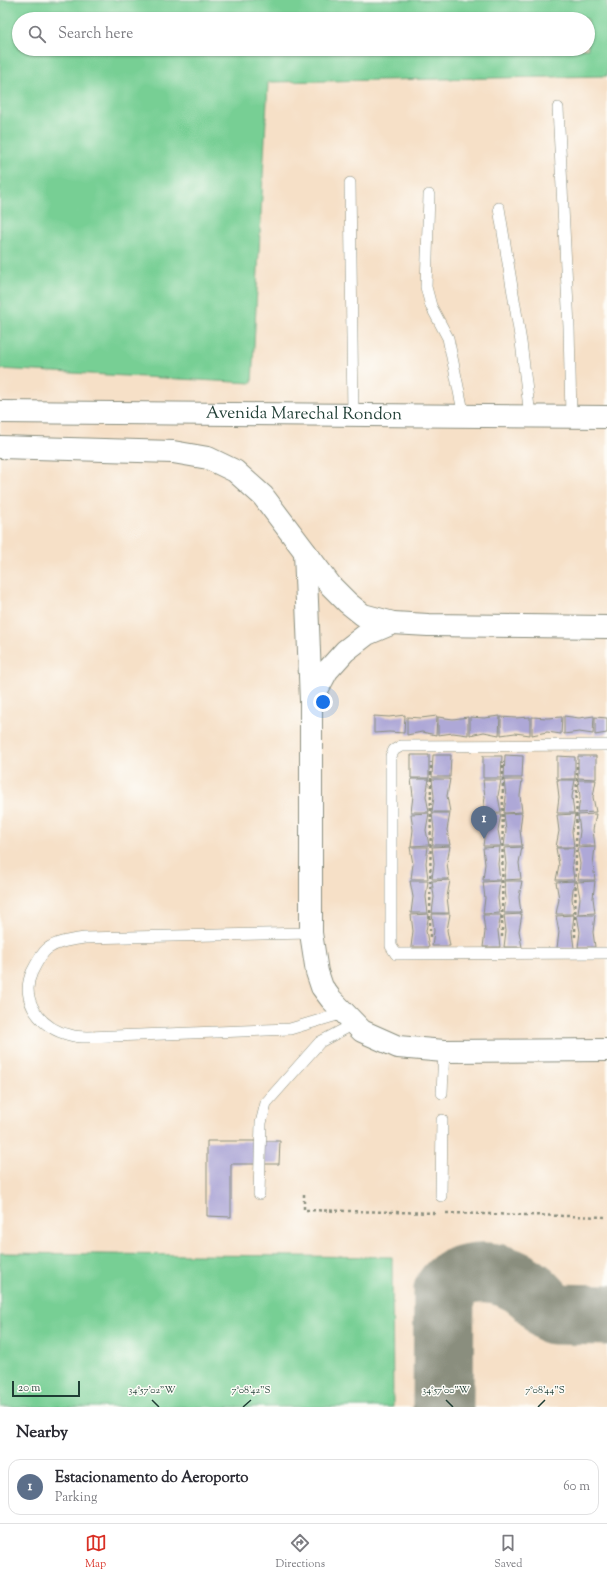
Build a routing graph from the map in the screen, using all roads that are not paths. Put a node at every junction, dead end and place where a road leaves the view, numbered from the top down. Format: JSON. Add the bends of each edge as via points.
{"nodes":[{"id":1,"x":558,"y":108,"type":"dead end"},
{"id":2,"x":350,"y":183,"type":"dead end"},
{"id":3,"x":429,"y":195,"type":"dead end"},
{"id":4,"x":499,"y":208,"type":"dead end"},
{"id":5,"x":0,"y":412,"type":"edge"},
{"id":6,"x":352,"y":415,"type":"junction"},
{"id":7,"x":464,"y":416,"type":"junction"},
{"id":8,"x":530,"y":416,"type":"junction"},
{"id":9,"x":571,"y":417,"type":"junction"},
{"id":10,"x":607,"y":417,"type":"edge"},
{"id":11,"x":0,"y":447,"type":"edge"},
{"id":12,"x":305,"y":552,"type":"junction"},
{"id":13,"x":393,"y":623,"type":"junction"},
{"id":14,"x":607,"y":627,"type":"edge"},
{"id":15,"x":311,"y":701,"type":"junction"},
{"id":16,"x":607,"y":745,"type":"edge"},
{"id":17,"x":311,"y":933,"type":"junction"},
{"id":18,"x":607,"y":953,"type":"edge"},
{"id":19,"x":349,"y":1019,"type":"junction"},
{"id":20,"x":607,"y":1050,"type":"edge"},
{"id":21,"x":444,"y":1051,"type":"junction"},
{"id":22,"x":442,"y":1093,"type":"dead end"},
{"id":23,"x":442,"y":1120,"type":"dead end"},
{"id":24,"x":259,"y":1194,"type":"dead end"},
{"id":25,"x":441,"y":1196,"type":"dead end"}],
"edges":[{"from":1,"to":9,"type":"lane"},
{"from":2,"to":6,"type":"lane"},
{"from":3,"to":7,"type":"lane","via":[[426,288],[431,306],[448,338]]},
{"from":4,"to":8,"type":"lane","via":[[521,342]]},
{"from":5,"to":6,"type":"main road","name":"Avenida Marechal Rondon"},
{"from":6,"to":7,"type":"main road","name":"Avenida Marechal Rondon"},
{"from":7,"to":8,"type":"main road","name":"Avenida Marechal Rondon"},
{"from":8,"to":9,"type":"main road","name":"Avenida Marechal Rondon"},
{"from":9,"to":10,"type":"main road","name":"Avenida Marechal Rondon"},
{"from":11,"to":12,"type":"main road","via":[[173,452],[208,458],[235,471],[263,496]]},
{"from":12,"to":13,"type":"main road","via":[[331,586],[348,603],[363,615]]},
{"from":12,"to":15,"type":"main road"},
{"from":13,"to":14,"type":"main road"},
{"from":13,"to":15,"type":"main road","via":[[367,634],[345,651],[327,671]]},
{"from":15,"to":17,"type":"main road"},
{"from":16,"to":18,"type":"lane","via":[[401,746],[394,750],[391,756],[391,946],[396,954]]},
{"from":17,"to":19,"type":"main road","via":[[322,987]]},
{"from":17,"to":19,"type":"lane","via":[[85,938],[63,941],[47,949],[35,964],[29,979],[28,995],[32,1008],[42,1021],[69,1035],[88,1037],[290,1029]]},
{"from":19,"to":21,"type":"main road","via":[[362,1031],[398,1047]]},
{"from":19,"to":24,"type":"lane","via":[[320,1042],[266,1103],[261,1123]]},
{"from":20,"to":21,"type":"main road"},
{"from":21,"to":22,"type":"lane"},
{"from":23,"to":25,"type":"lane"}]}
